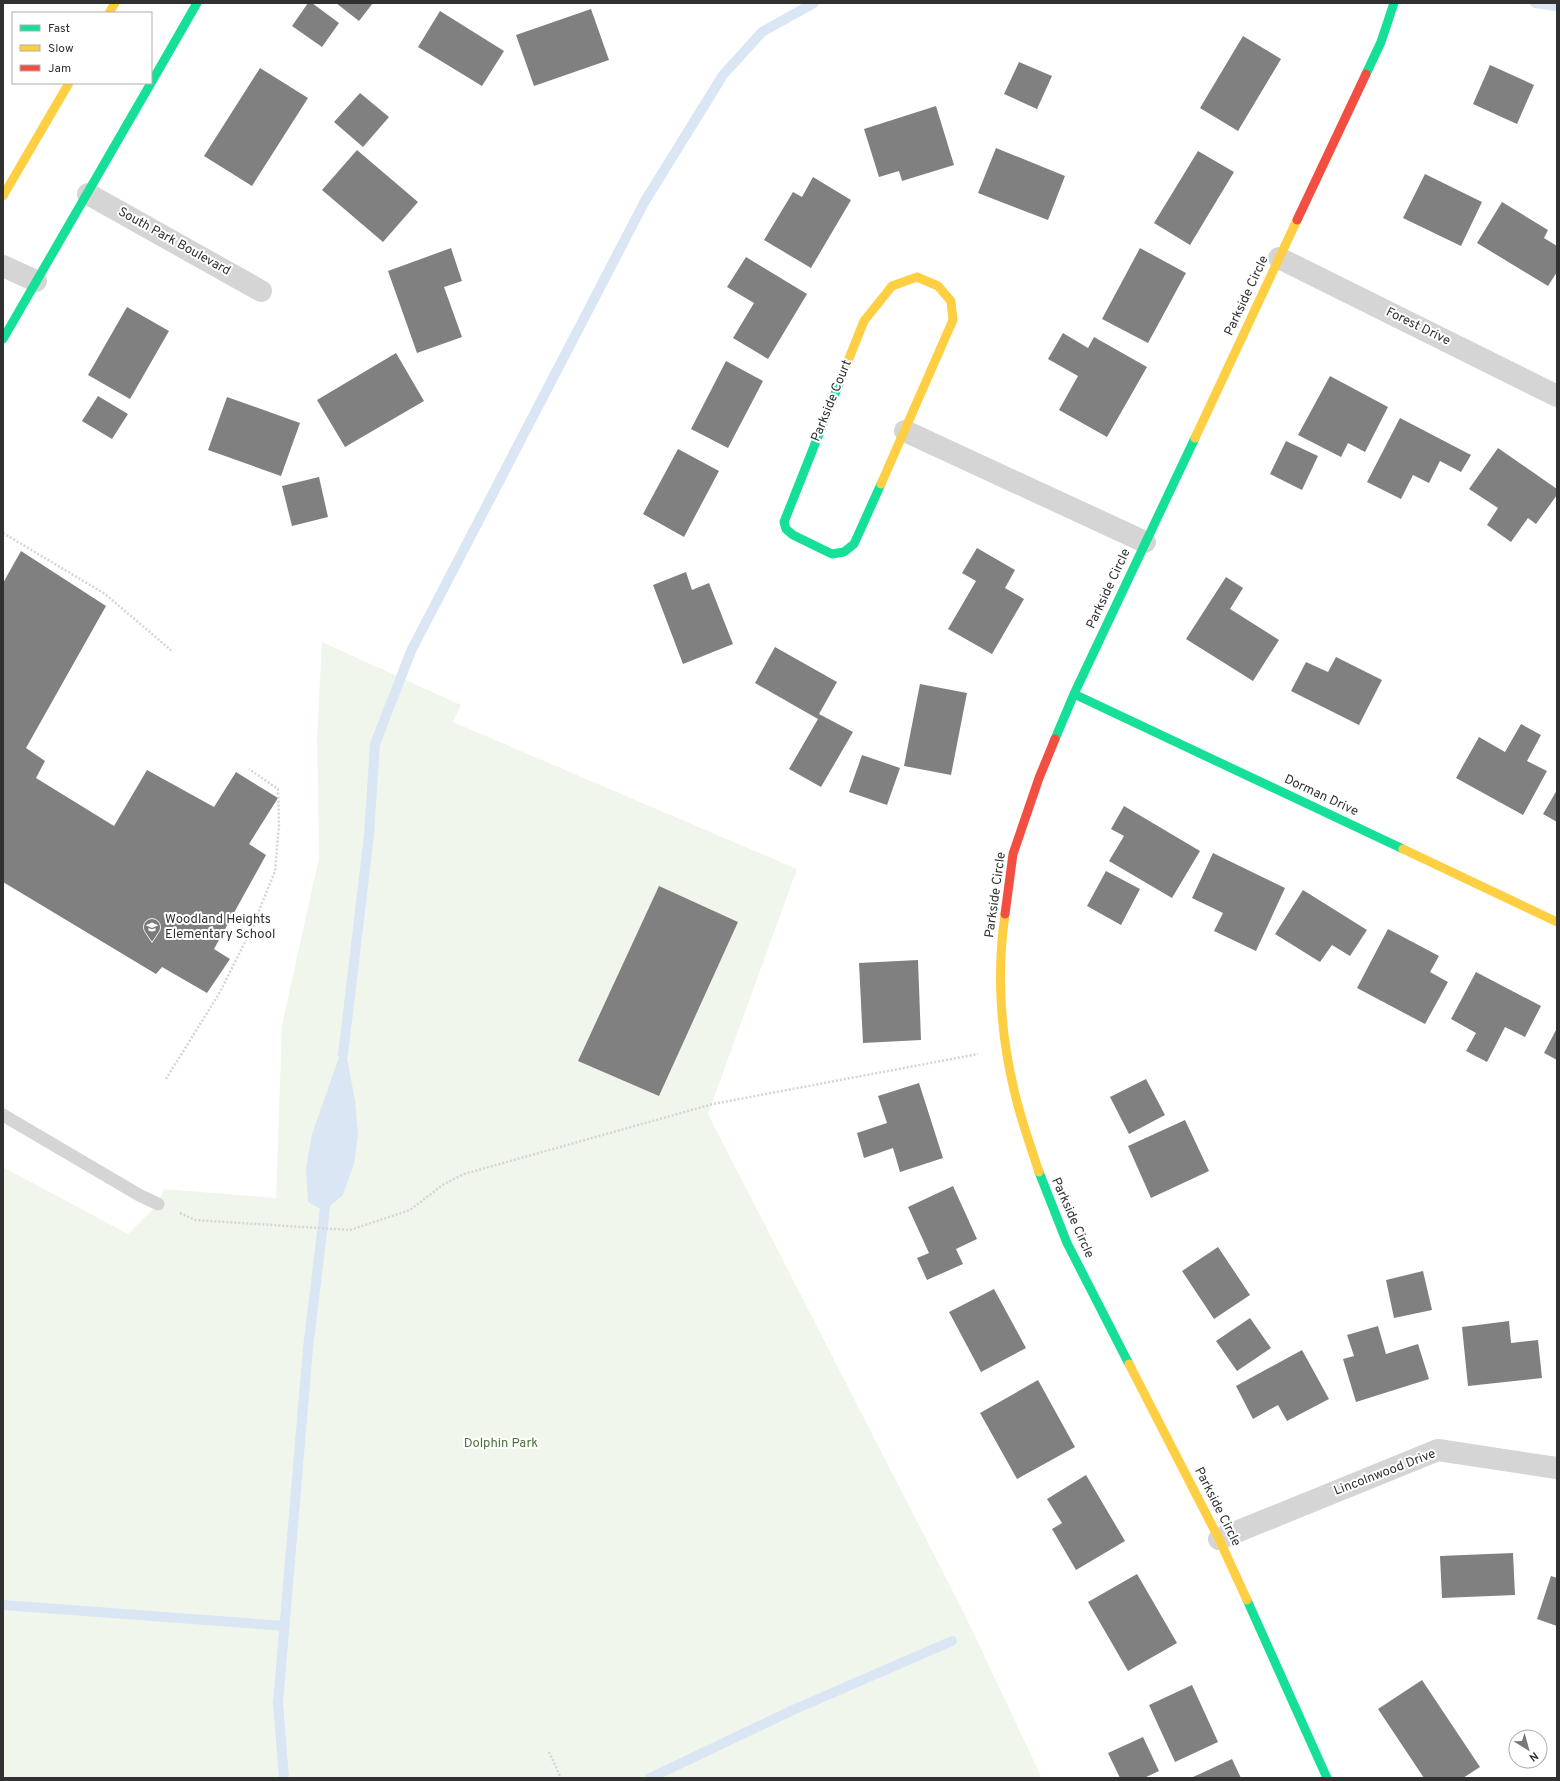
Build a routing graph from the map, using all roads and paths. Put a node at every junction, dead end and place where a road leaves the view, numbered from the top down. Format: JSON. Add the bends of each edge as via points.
{"nodes":[{"id":1,"x":115,"y":3,"type":"edge"},
{"id":2,"x":197,"y":3,"type":"edge"},
{"id":3,"x":1394,"y":3,"type":"edge"},
{"id":4,"x":110,"y":12,"type":"edge"},
{"id":5,"x":152,"y":81,"type":"edge"},
{"id":6,"x":68,"y":84,"type":"edge"},
{"id":7,"x":150,"y":84,"type":"edge"},
{"id":8,"x":88,"y":194,"type":"junction"},
{"id":9,"x":3,"y":196,"type":"edge"},
{"id":10,"x":1279,"y":258,"type":"junction"},
{"id":11,"x":3,"y":266,"type":"edge"},
{"id":12,"x":36,"y":281,"type":"junction"},
{"id":13,"x":261,"y":291,"type":"dead end"},
{"id":14,"x":3,"y":339,"type":"edge"},
{"id":15,"x":1557,"y":396,"type":"edge"},
{"id":16,"x":906,"y":431,"type":"junction"},
{"id":17,"x":3,"y":533,"type":"edge"},
{"id":18,"x":1145,"y":542,"type":"junction"},
{"id":19,"x":172,"y":651,"type":"dead end"},
{"id":20,"x":1074,"y":694,"type":"junction"},
{"id":21,"x":249,"y":769,"type":"dead end"},
{"id":22,"x":1557,"y":922,"type":"edge"},
{"id":23,"x":1006,"y":1049,"type":"junction"},
{"id":24,"x":166,"y":1079,"type":"dead end"},
{"id":25,"x":3,"y":1115,"type":"edge"},
{"id":26,"x":158,"y":1204,"type":"joint"},
{"id":27,"x":1557,"y":1468,"type":"edge"},
{"id":28,"x":1219,"y":1539,"type":"junction"},
{"id":29,"x":549,"y":1752,"type":"dead end"},
{"id":30,"x":561,"y":1778,"type":"edge"},
{"id":31,"x":1327,"y":1778,"type":"edge"}],
"edges":[{"from":1,"to":4,"type":"street"},
{"from":2,"to":5,"type":"street"},
{"from":3,"to":10,"type":"street","name":"Parkside Circle","via":[[1381,42]]},
{"from":6,"to":9,"type":"street"},
{"from":7,"to":8,"type":"street"},
{"from":8,"to":12,"type":"street"},
{"from":8,"to":13,"type":"street","name":"South Park Boulevard"},
{"from":10,"to":15,"type":"street","name":"Forest Drive"},
{"from":10,"to":18,"type":"street","name":"Parkside Circle"},
{"from":11,"to":12,"type":"street"},
{"from":12,"to":14,"type":"street"},
{"from":16,"to":16,"type":"street","name":"Parkside Court","via":[[953,320],[951,301],[938,286],[917,276],[892,286],[864,321],[784,522],[786,529],[832,554],[844,552],[854,544]]},
{"from":16,"to":18,"type":"street"},
{"from":17,"to":19,"type":"path","via":[[105,594]]},
{"from":18,"to":20,"type":"street","name":"Parkside Circle"},
{"from":20,"to":22,"type":"street","name":"Dorman Drive"},
{"from":20,"to":23,"type":"street","name":"Parkside Circle","via":[[1039,778],[1013,854],[1003,928],[1000,983]]},
{"from":21,"to":24,"type":"path","via":[[278,789],[279,825],[275,871],[252,928],[220,992]]},
{"from":23,"to":26,"type":"path","via":[[713,1104],[464,1174],[444,1184],[410,1210],[350,1230],[195,1220]]},
{"from":23,"to":28,"type":"street","name":"Parkside Circle","via":[[1017,1102],[1039,1173],[1067,1242]]},
{"from":25,"to":26,"type":"lane"},
{"from":27,"to":28,"type":"street","name":"Lincolnwood Drive","via":[[1438,1450]]},
{"from":28,"to":31,"type":"street","name":"Parkside Circle"},
{"from":29,"to":30,"type":"path"}]}
